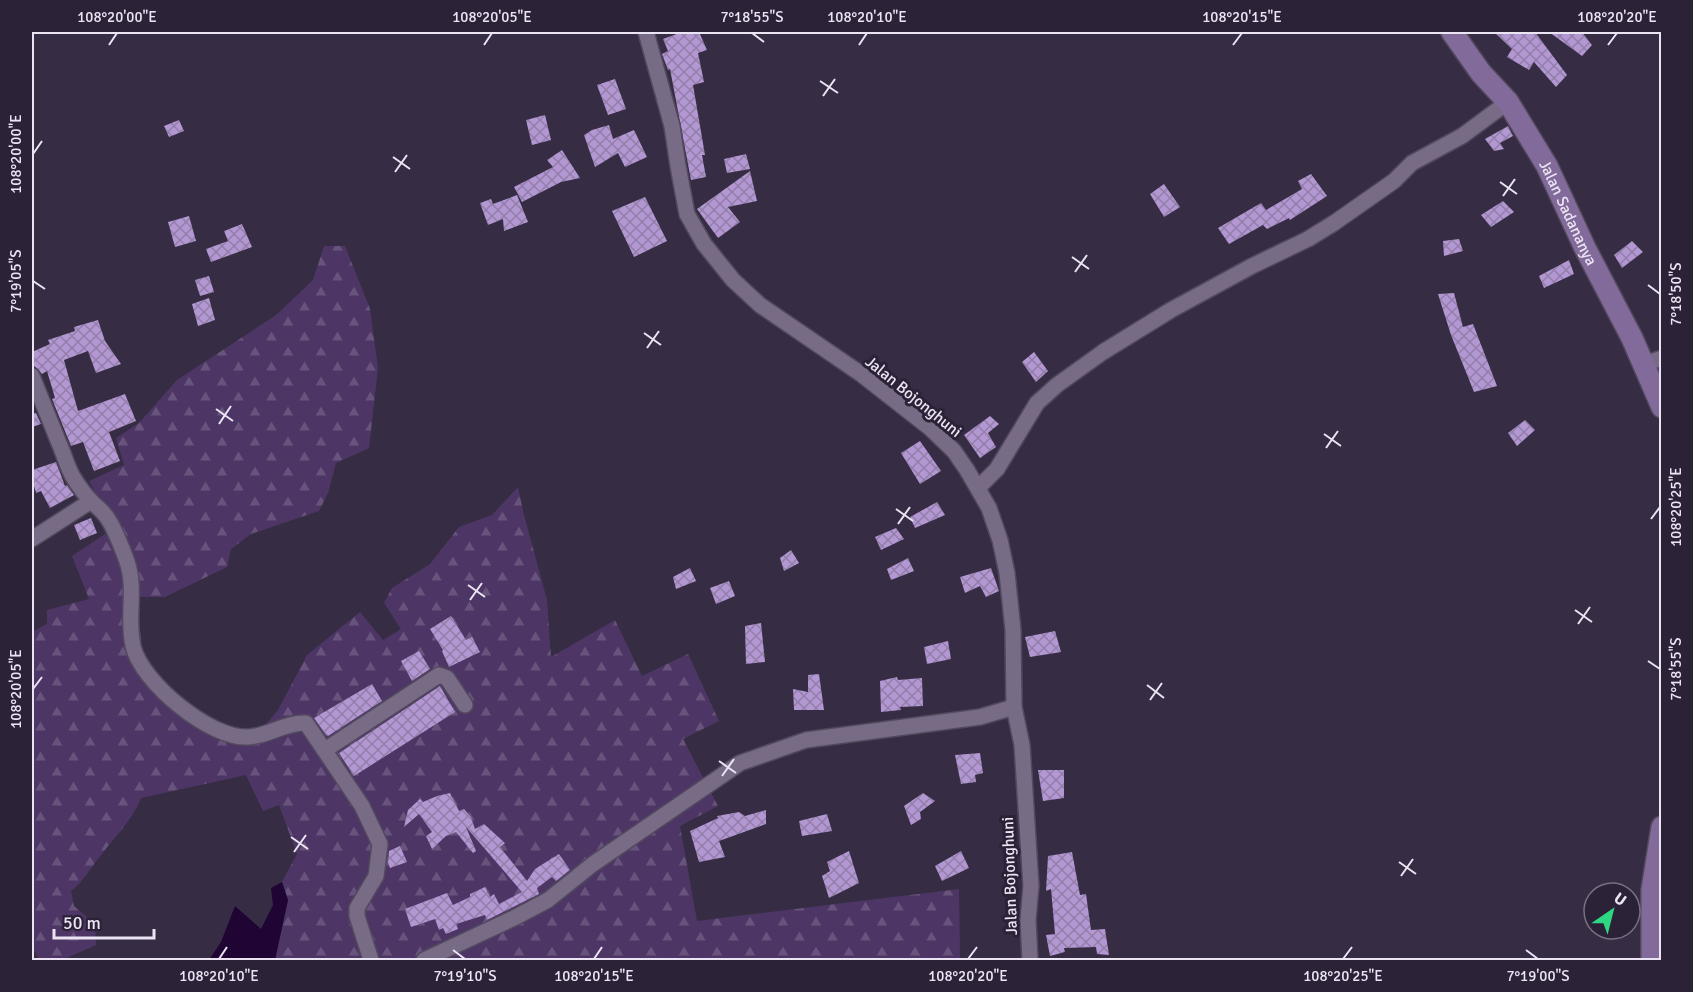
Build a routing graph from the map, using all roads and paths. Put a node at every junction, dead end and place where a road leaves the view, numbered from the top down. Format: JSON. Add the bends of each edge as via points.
{"nodes":[{"id":1,"x":646,"y":32,"type":"edge"},
{"id":2,"x":1452,"y":32,"type":"edge"},
{"id":3,"x":1508,"y":102,"type":"junction"},
{"id":4,"x":1653,"y":361,"type":"edge"},
{"id":5,"x":32,"y":376,"type":"edge"},
{"id":6,"x":1662,"y":407,"type":"edge"},
{"id":7,"x":978,"y":488,"type":"junction"},
{"id":8,"x":91,"y":501,"type":"junction"},
{"id":9,"x":32,"y":539,"type":"edge"},
{"id":10,"x":465,"y":705,"type":"dead end"},
{"id":11,"x":1014,"y":707,"type":"junction"},
{"id":12,"x":325,"y":750,"type":"junction"},
{"id":13,"x":1662,"y":827,"type":"edge"},
{"id":14,"x":371,"y":960,"type":"edge"},
{"id":15,"x":424,"y":960,"type":"edge"},
{"id":16,"x":1030,"y":960,"type":"edge"},
{"id":17,"x":1652,"y":960,"type":"edge"}],
"edges":[{"from":1,"to":7,"type":"street","name":"Jalan Bojonghuni","via":[[672,126],[687,214],[704,244],[760,305],[861,374],[930,428],[954,451]]},
{"from":2,"to":3,"type":"street","name":"Jalan Sadananya"},
{"from":3,"to":4,"type":"street","name":"Jalan Sadananya","via":[[1547,166],[1585,248]]},
{"from":3,"to":7,"type":"street","via":[[1462,136],[1412,163],[1394,181],[1334,223],[1171,310],[1057,385],[1037,403],[997,469]]},
{"from":4,"to":6,"type":"street","name":"Jalan Sadananya"},
{"from":5,"to":8,"type":"street","via":[[73,476]]},
{"from":7,"to":11,"type":"street","name":"Jalan Bojonghuni","via":[[1000,540],[1007,573]]},
{"from":8,"to":9,"type":"street"},
{"from":8,"to":12,"type":"street","via":[[109,520],[126,559],[133,588],[133,648],[152,678],[199,721],[220,731],[247,738],[306,723]]},
{"from":10,"to":12,"type":"street","via":[[447,678],[439,675]]},
{"from":11,"to":15,"type":"street","via":[[956,721],[806,740],[740,763],[593,864],[548,900]]},
{"from":11,"to":16,"type":"street","name":"Jalan Bojonghuni","via":[[1022,745],[1031,886]]},
{"from":12,"to":14,"type":"street","via":[[362,806],[380,844],[376,876],[357,908]]},
{"from":13,"to":17,"type":"street","via":[[1652,890]]}]}
